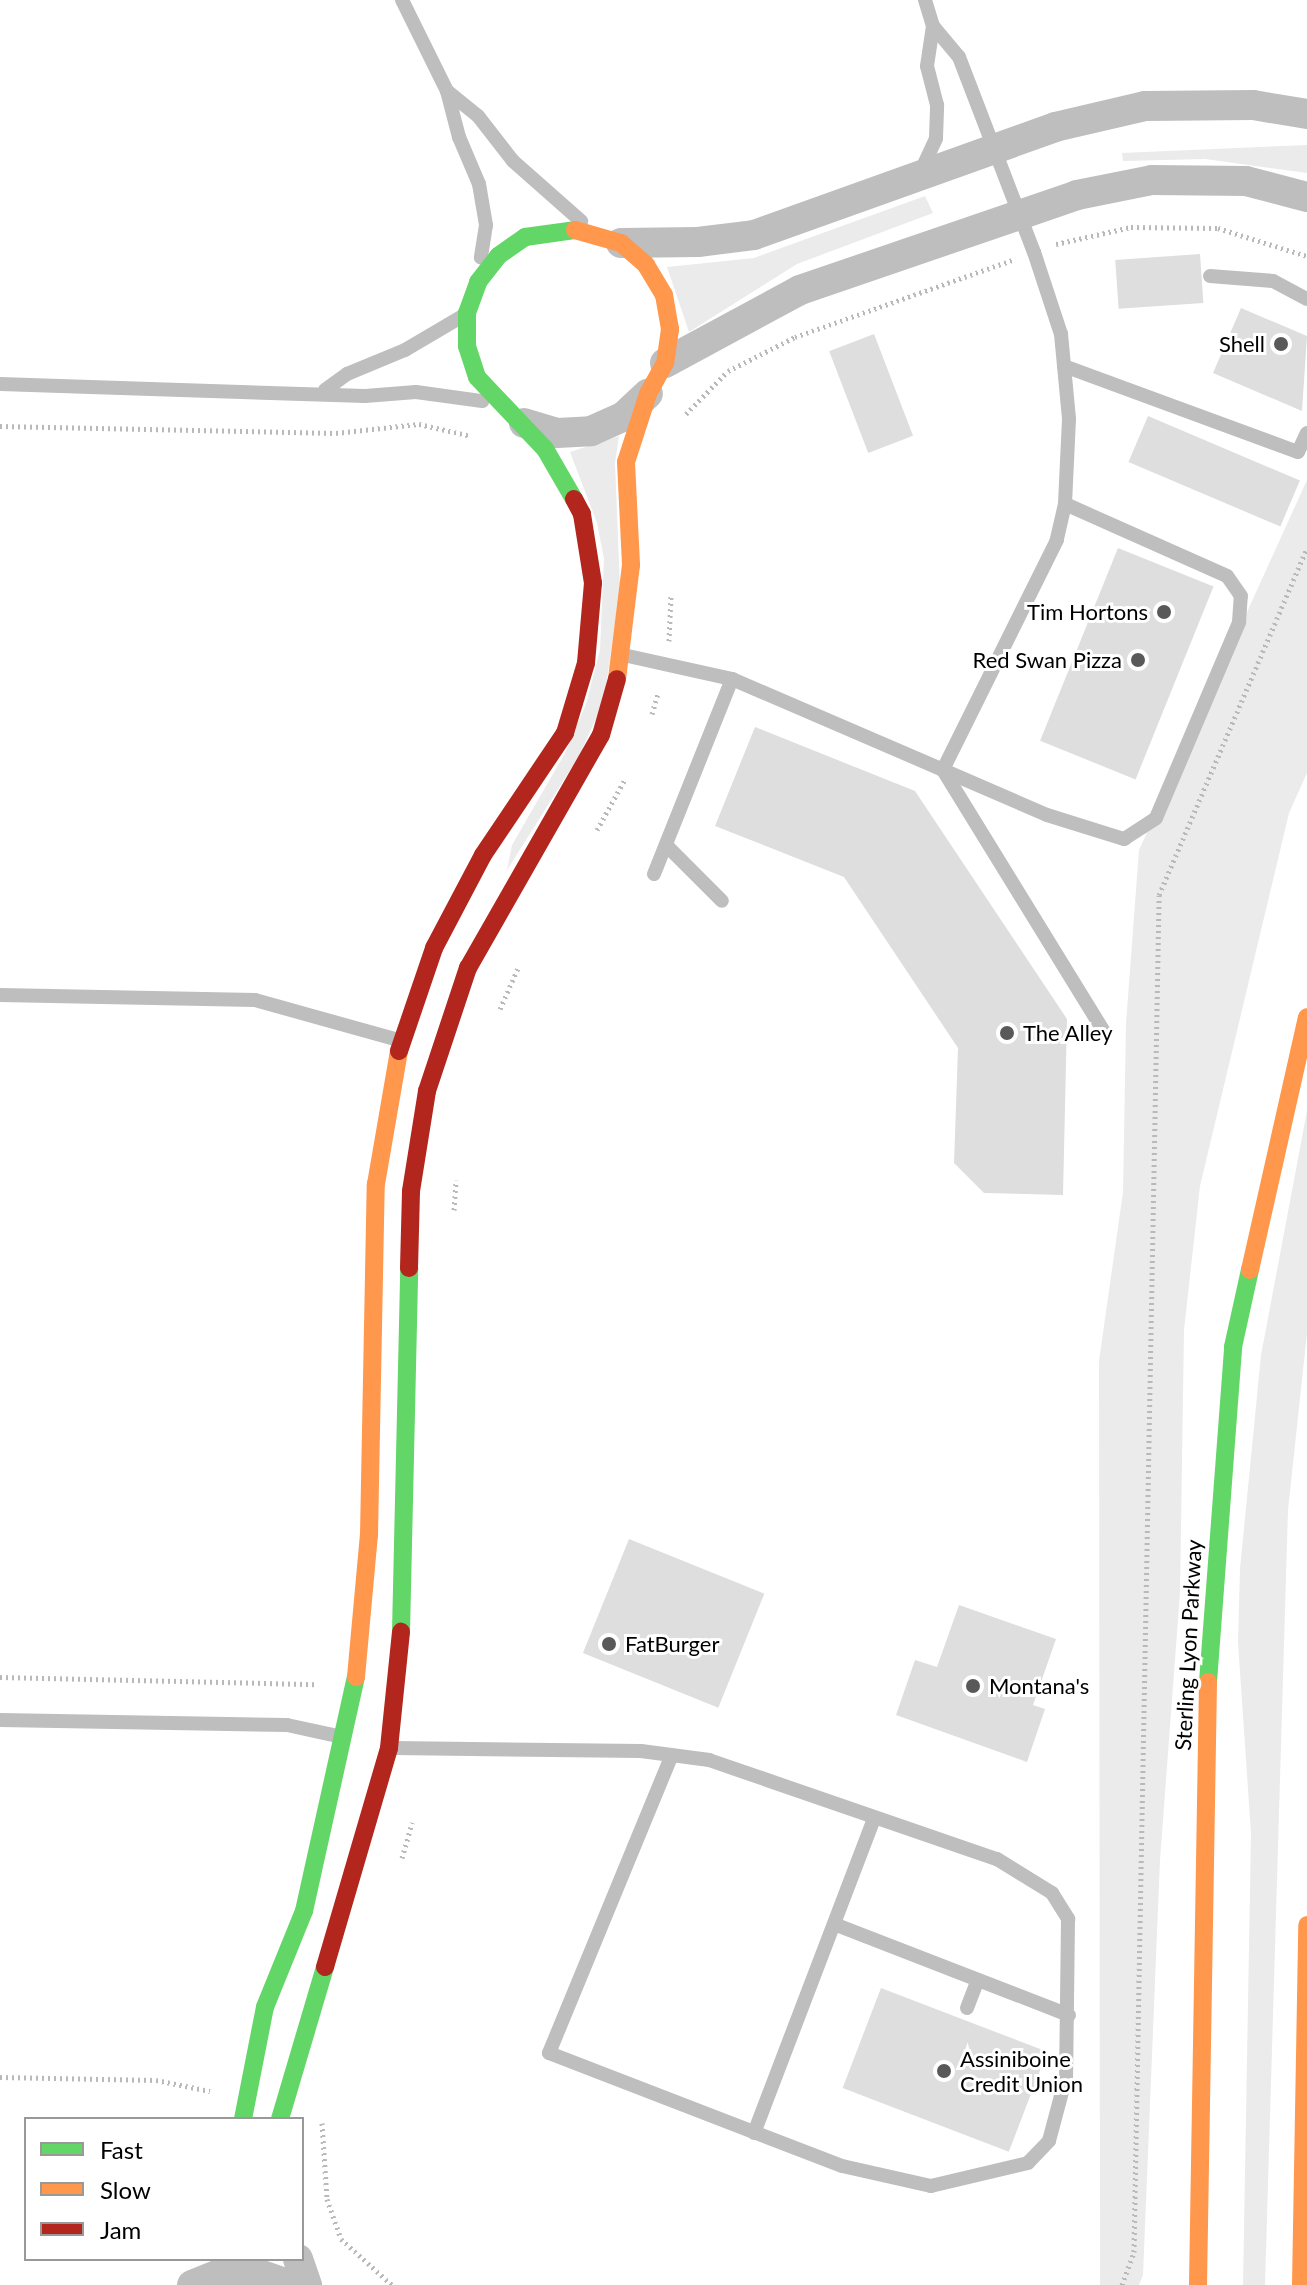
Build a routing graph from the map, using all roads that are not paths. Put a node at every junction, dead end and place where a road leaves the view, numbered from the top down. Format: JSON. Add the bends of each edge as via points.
{"nodes":[{"id":1,"x":402,"y":0,"type":"edge"},
{"id":2,"x":925,"y":0,"type":"edge"},
{"id":3,"x":933,"y":26,"type":"junction"},
{"id":4,"x":447,"y":91,"type":"junction"},
{"id":5,"x":1307,"y":114,"type":"edge"},
{"id":6,"x":991,"y":150,"type":"junction"},
{"id":7,"x":919,"y":177,"type":"junction"},
{"id":8,"x":1307,"y":197,"type":"edge"},
{"id":9,"x":1019,"y":213,"type":"junction"},
{"id":10,"x":590,"y":231,"type":"junction"},
{"id":11,"x":621,"y":243,"type":"junction"},
{"id":12,"x":1210,"y":276,"type":"dead end"},
{"id":13,"x":478,"y":282,"type":"junction"},
{"id":14,"x":1307,"y":299,"type":"edge"},
{"id":15,"x":467,"y":313,"type":"junction"},
{"id":16,"x":665,"y":363,"type":"junction"},
{"id":17,"x":1064,"y":366,"type":"junction"},
{"id":18,"x":0,"y":384,"type":"edge"},
{"id":19,"x":325,"y":390,"type":"junction"},
{"id":20,"x":648,"y":394,"type":"junction"},
{"id":21,"x":497,"y":404,"type":"junction"},
{"id":22,"x":524,"y":423,"type":"junction"},
{"id":23,"x":1307,"y":433,"type":"edge"},
{"id":24,"x":1065,"y":504,"type":"junction"},
{"id":25,"x":624,"y":655,"type":"junction"},
{"id":26,"x":732,"y":679,"type":"junction"},
{"id":27,"x":943,"y":770,"type":"junction"},
{"id":28,"x":666,"y":845,"type":"junction"},
{"id":29,"x":654,"y":874,"type":"dead end"},
{"id":30,"x":722,"y":901,"type":"dead end"},
{"id":31,"x":0,"y":995,"type":"edge"},
{"id":32,"x":1307,"y":1017,"type":"edge"},
{"id":33,"x":1103,"y":1030,"type":"dead end"},
{"id":34,"x":419,"y":1046,"type":"junction"},
{"id":35,"x":0,"y":1720,"type":"edge"},
{"id":36,"x":367,"y":1743,"type":"junction"},
{"id":37,"x":672,"y":1755,"type":"junction"},
{"id":38,"x":874,"y":1819,"type":"junction"},
{"id":39,"x":834,"y":1924,"type":"junction"},
{"id":40,"x":1307,"y":1925,"type":"edge"},
{"id":41,"x":978,"y":1980,"type":"junction"},
{"id":42,"x":967,"y":2008,"type":"dead end"},
{"id":43,"x":1069,"y":2015,"type":"junction"},
{"id":44,"x":243,"y":2117,"type":"edge"},
{"id":45,"x":281,"y":2117,"type":"edge"},
{"id":46,"x":754,"y":2133,"type":"junction"},
{"id":47,"x":1199,"y":2204,"type":"junction"},
{"id":48,"x":1304,"y":2237,"type":"edge"},
{"id":49,"x":1180,"y":2258,"type":"dead end"},
{"id":50,"x":204,"y":2261,"type":"edge"},
{"id":51,"x":299,"y":2261,"type":"edge"},
{"id":52,"x":190,"y":2285,"type":"edge"},
{"id":53,"x":290,"y":2285,"type":"edge"},
{"id":54,"x":307,"y":2285,"type":"edge"},
{"id":55,"x":1198,"y":2285,"type":"edge"},
{"id":56,"x":1301,"y":2285,"type":"edge"}],
"edges":[{"from":1,"to":4,"type":"lane"},
{"from":2,"to":3,"type":"lane"},
{"from":3,"to":6,"type":"lane","via":[[959,57]]},
{"from":3,"to":7,"type":"lane","via":[[927,66],[937,105],[936,138]]},
{"from":4,"to":10,"type":"lane"},
{"from":4,"to":13,"type":"lane","via":[[479,184],[486,225]]},
{"from":5,"to":6,"type":"street","via":[[1253,105],[1145,106],[1055,127]]},
{"from":6,"to":7,"type":"street"},
{"from":6,"to":9,"type":"lane"},
{"from":7,"to":11,"type":"street","via":[[754,235]]},
{"from":8,"to":9,"type":"street","via":[[1246,181],[1152,180]]},
{"from":9,"to":16,"type":"street","via":[[800,290]]},
{"from":9,"to":17,"type":"lane","via":[[1061,334]]},
{"from":10,"to":11,"type":"street"},
{"from":10,"to":13,"type":"street","via":[[557,229],[525,237],[498,256]]},
{"from":11,"to":16,"type":"street","via":[[646,265],[664,295],[670,329]]},
{"from":12,"to":14,"type":"lane","via":[[1273,281]]},
{"from":13,"to":15,"type":"street"},
{"from":15,"to":19,"type":"lane"},
{"from":15,"to":21,"type":"street","via":[[467,346],[477,377]]},
{"from":16,"to":20,"type":"street"},
{"from":17,"to":23,"type":"lane","via":[[1298,452]]},
{"from":17,"to":24,"type":"lane","via":[[1069,419]]},
{"from":18,"to":19,"type":"lane"},
{"from":19,"to":21,"type":"lane","via":[[365,396],[454,394]]},
{"from":20,"to":22,"type":"street","via":[[623,417],[591,431],[557,433]]},
{"from":20,"to":25,"type":"street","via":[[626,462],[631,565]]},
{"from":21,"to":22,"type":"street"},
{"from":22,"to":34,"type":"street","via":[[568,483],[582,514],[593,583],[586,663],[565,733],[483,855],[434,948]]},
{"from":24,"to":27,"type":"lane","via":[[1057,540]]},
{"from":24,"to":27,"type":"lane","via":[[1227,576],[1241,596],[1239,622],[1156,818],[1124,839],[1047,815]]},
{"from":25,"to":26,"type":"lane"},
{"from":25,"to":34,"type":"street","via":[[601,735]]},
{"from":26,"to":27,"type":"lane"},
{"from":26,"to":28,"type":"lane"},
{"from":27,"to":33,"type":"lane"},
{"from":28,"to":29,"type":"lane"},
{"from":28,"to":30,"type":"lane"},
{"from":31,"to":34,"type":"lane","via":[[255,1000]]},
{"from":32,"to":47,"type":"street","name":"Sterling Lyon Parkway","via":[[1233,1347],[1209,1639]]},
{"from":34,"to":36,"type":"street","via":[[402,1625]]},
{"from":34,"to":36,"type":"street","via":[[376,1184],[369,1535],[353,1689]]},
{"from":35,"to":36,"type":"lane","via":[[287,1725]]},
{"from":36,"to":37,"type":"lane"},
{"from":36,"to":44,"type":"street","via":[[265,2007]]},
{"from":36,"to":45,"type":"street","via":[[355,1877]]},
{"from":37,"to":38,"type":"lane","via":[[709,1760]]},
{"from":37,"to":46,"type":"lane","via":[[549,2053]]},
{"from":38,"to":39,"type":"lane"},
{"from":38,"to":43,"type":"lane","via":[[997,1859],[1052,1893],[1068,1919]]},
{"from":39,"to":41,"type":"lane"},
{"from":39,"to":46,"type":"lane"},
{"from":40,"to":48,"type":"street"},
{"from":41,"to":42,"type":"lane"},
{"from":41,"to":43,"type":"lane"},
{"from":43,"to":46,"type":"lane","via":[[1066,2077],[1049,2141],[1028,2163],[931,2186],[842,2166]]},
{"from":47,"to":49,"type":"street"},
{"from":47,"to":55,"type":"street","name":"Sterling Lyon Parkway"},
{"from":48,"to":56,"type":"street"},
{"from":50,"to":52,"type":"street"},
{"from":51,"to":54,"type":"street"},
{"from":52,"to":53,"type":"street","via":[[219,2274],[253,2272]]}]}
